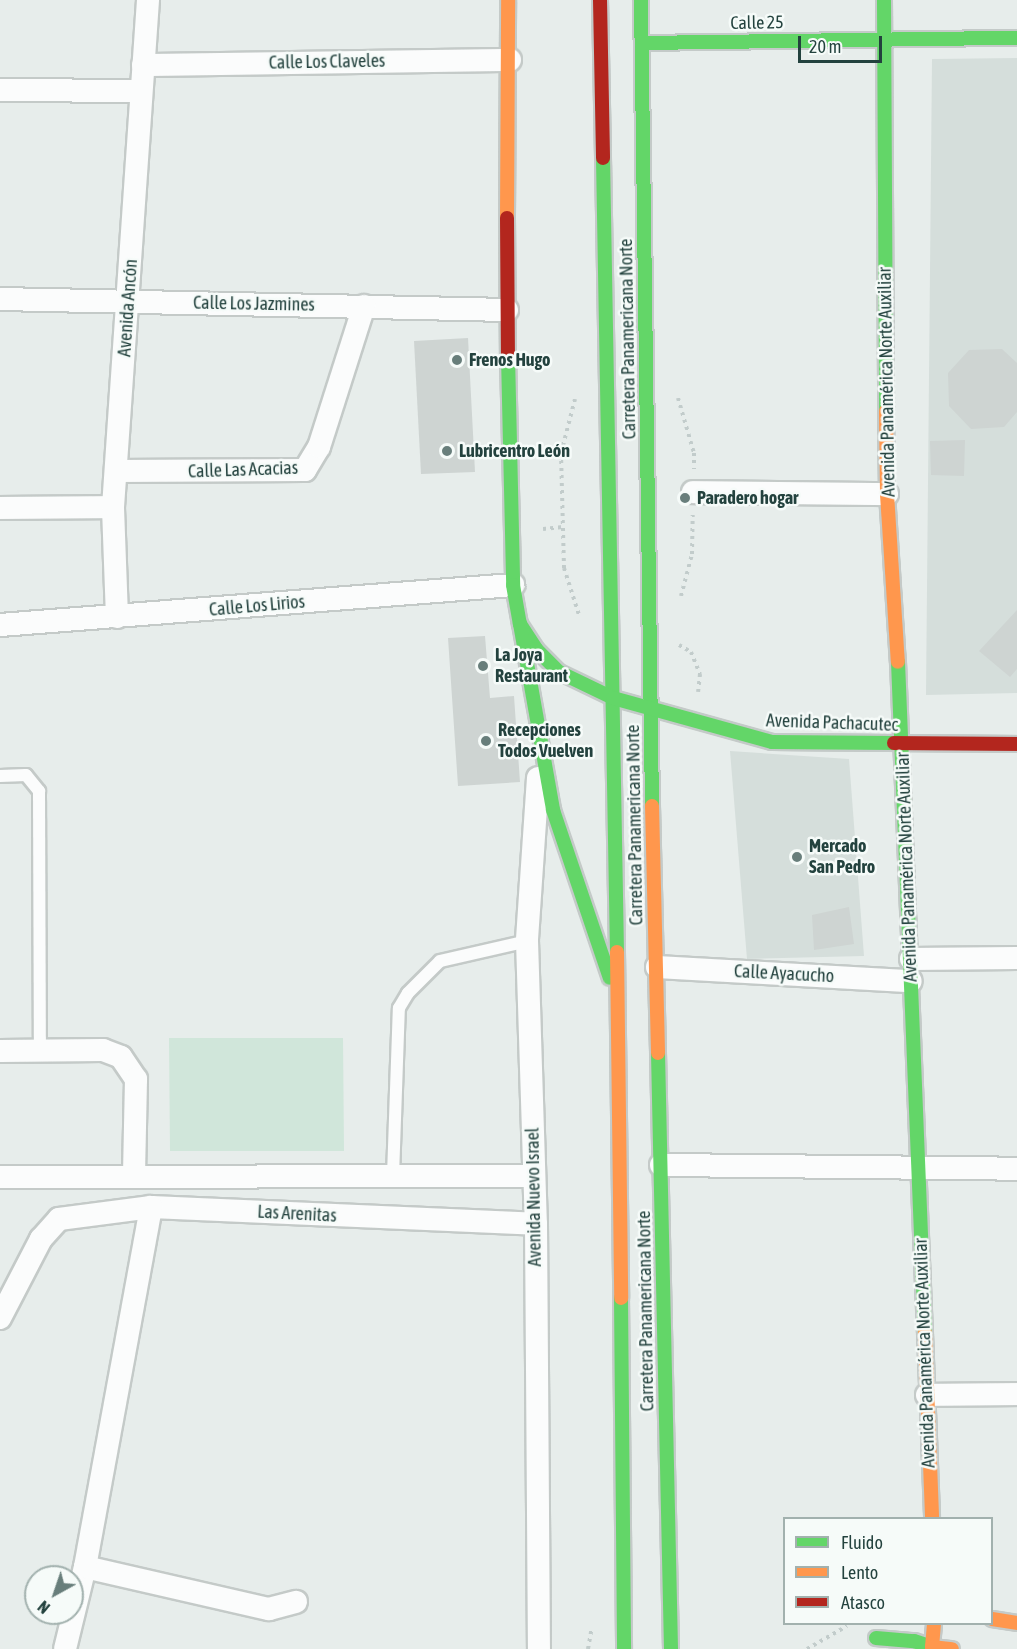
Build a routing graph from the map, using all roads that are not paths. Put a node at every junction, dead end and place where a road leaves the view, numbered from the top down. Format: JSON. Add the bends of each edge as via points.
{"nodes":[{"id":1,"x":148,"y":0,"type":"edge"},
{"id":2,"x":508,"y":0,"type":"edge"},
{"id":3,"x":600,"y":0,"type":"edge"},
{"id":4,"x":884,"y":0,"type":"edge"},
{"id":5,"x":643,"y":1,"type":"edge"},
{"id":6,"x":1017,"y":38,"type":"edge"},
{"id":7,"x":885,"y":39,"type":"junction"},
{"id":8,"x":642,"y":43,"type":"junction"},
{"id":9,"x":510,"y":60,"type":"junction"},
{"id":10,"x":143,"y":64,"type":"junction"},
{"id":11,"x":0,"y":90,"type":"edge"},
{"id":12,"x":140,"y":92,"type":"junction"},
{"id":13,"x":0,"y":299,"type":"edge"},
{"id":14,"x":129,"y":301,"type":"junction"},
{"id":15,"x":364,"y":306,"type":"junction"},
{"id":16,"x":507,"y":310,"type":"junction"},
{"id":17,"x":116,"y":471,"type":"junction"},
{"id":18,"x":693,"y":492,"type":"dead end"},
{"id":19,"x":887,"y":494,"type":"junction"},
{"id":20,"x":113,"y":507,"type":"junction"},
{"id":21,"x":0,"y":508,"type":"edge"},
{"id":22,"x":513,"y":585,"type":"junction"},
{"id":23,"x":117,"y":617,"type":"junction"},
{"id":24,"x":520,"y":624,"type":"junction"},
{"id":25,"x":0,"y":625,"type":"edge"},
{"id":26,"x":613,"y":698,"type":"junction"},
{"id":27,"x":650,"y":710,"type":"junction"},
{"id":28,"x":903,"y":744,"type":"junction"},
{"id":29,"x":1017,"y":744,"type":"edge"},
{"id":30,"x":540,"y":746,"type":"junction"},
{"id":31,"x":0,"y":776,"type":"edge"},
{"id":32,"x":527,"y":941,"type":"junction"},
{"id":33,"x":1017,"y":958,"type":"edge"},
{"id":34,"x":657,"y":967,"type":"junction"},
{"id":35,"x":911,"y":970,"type":"junction"},
{"id":36,"x":618,"y":996,"type":"junction"},
{"id":37,"x":40,"y":1050,"type":"junction"},
{"id":38,"x":0,"y":1051,"type":"edge"},
{"id":39,"x":661,"y":1165,"type":"junction"},
{"id":40,"x":919,"y":1168,"type":"junction"},
{"id":41,"x":1017,"y":1169,"type":"edge"},
{"id":42,"x":134,"y":1176,"type":"junction"},
{"id":43,"x":393,"y":1176,"type":"junction"},
{"id":44,"x":534,"y":1176,"type":"junction"},
{"id":45,"x":0,"y":1177,"type":"edge"},
{"id":46,"x":151,"y":1207,"type":"junction"},
{"id":47,"x":536,"y":1224,"type":"junction"},
{"id":48,"x":0,"y":1318,"type":"edge"},
{"id":49,"x":1017,"y":1394,"type":"edge"},
{"id":50,"x":927,"y":1395,"type":"junction"},
{"id":51,"x":932,"y":1517,"type":"edge"},
{"id":52,"x":85,"y":1567,"type":"junction"},
{"id":53,"x":296,"y":1602,"type":"dead end"},
{"id":54,"x":993,"y":1619,"type":"edge"},
{"id":55,"x":1017,"y":1623,"type":"edge"},
{"id":56,"x":887,"y":1625,"type":"edge"},
{"id":57,"x":934,"y":1625,"type":"edge"},
{"id":58,"x":876,"y":1638,"type":"junction"},
{"id":59,"x":939,"y":1648,"type":"edge"},
{"id":60,"x":65,"y":1649,"type":"edge"},
{"id":61,"x":539,"y":1649,"type":"edge"},
{"id":62,"x":624,"y":1649,"type":"edge"},
{"id":63,"x":671,"y":1649,"type":"edge"},
{"id":64,"x":863,"y":1649,"type":"edge"}],
"edges":[{"from":1,"to":10,"type":"street","name":"Avenida Ancón"},
{"from":2,"to":9,"type":"main road"},
{"from":3,"to":26,"type":"main road","name":"Carretera Panamericana Norte"},
{"from":4,"to":7,"type":"main road","name":"Avenida Panamérica Norte Auxiliar"},
{"from":5,"to":8,"type":"main road","name":"Carretera Panamericana Norte"},
{"from":6,"to":7,"type":"main road","name":"Calle 25"},
{"from":7,"to":8,"type":"main road","name":"Calle 25"},
{"from":7,"to":19,"type":"main road","name":"Avenida Panamérica Norte Auxiliar"},
{"from":8,"to":27,"type":"main road","name":"Carretera Panamericana Norte"},
{"from":9,"to":10,"type":"street","name":"Calle Los Claveles"},
{"from":9,"to":16,"type":"main road"},
{"from":10,"to":12,"type":"street","name":"Avenida Ancón"},
{"from":11,"to":12,"type":"street"},
{"from":12,"to":14,"type":"street","name":"Avenida Ancón"},
{"from":13,"to":14,"type":"street","name":"Calle Los Jazmines"},
{"from":14,"to":15,"type":"street","name":"Calle Los Jazmines"},
{"from":14,"to":17,"type":"street","name":"Avenida Ancón"},
{"from":15,"to":16,"type":"street","name":"Calle Los Jazmines"},
{"from":15,"to":17,"type":"street","name":"Calle Las Acacias","via":[[319,447],[306,470]]},
{"from":16,"to":22,"type":"main road"},
{"from":17,"to":20,"type":"street","name":"Avenida Ancón"},
{"from":18,"to":19,"type":"street"},
{"from":19,"to":28,"type":"main road","name":"Avenida Panamérica Norte Auxiliar"},
{"from":20,"to":21,"type":"street"},
{"from":20,"to":23,"type":"street","name":"Avenida Ancón"},
{"from":22,"to":23,"type":"street","name":"Calle Los Lirios"},
{"from":22,"to":24,"type":"main road"},
{"from":23,"to":25,"type":"street","name":"Calle Los Lirios"},
{"from":24,"to":26,"type":"main road","name":"Avenida Pachacutec","via":[[536,649],[559,672]]},
{"from":24,"to":30,"type":"main road"},
{"from":26,"to":27,"type":"main road","name":"Avenida Pachacutec"},
{"from":26,"to":36,"type":"main road","name":"Carretera Panamericana Norte"},
{"from":27,"to":28,"type":"main road","name":"Avenida Pachacutec","via":[[772,742]]},
{"from":27,"to":34,"type":"main road","name":"Carretera Panamericana Norte"},
{"from":28,"to":29,"type":"main road","name":"Avenida Pachacutec"},
{"from":28,"to":35,"type":"main road","name":"Avenida Panamérica Norte Auxiliar"},
{"from":30,"to":32,"type":"street","name":"Avenida Nuevo Israel"},
{"from":30,"to":36,"type":"main road","via":[[553,810],[589,924]]},
{"from":31,"to":37,"type":"lane","via":[[26,776],[39,791]]},
{"from":32,"to":43,"type":"lane","via":[[440,961],[408,993],[399,1008]]},
{"from":32,"to":44,"type":"street","name":"Avenida Nuevo Israel"},
{"from":33,"to":35,"type":"street","name":"Calle Ayacucho"},
{"from":34,"to":35,"type":"street","name":"Calle Ayacucho"},
{"from":34,"to":39,"type":"main road","name":"Carretera Panamericana Norte"},
{"from":35,"to":40,"type":"main road","name":"Avenida Panamérica Norte Auxiliar"},
{"from":36,"to":62,"type":"main road","name":"Carretera Panamericana Norte"},
{"from":37,"to":38,"type":"street"},
{"from":37,"to":42,"type":"street","via":[[103,1050],[128,1064],[136,1079]]},
{"from":39,"to":40,"type":"street"},
{"from":39,"to":63,"type":"main road","name":"Carretera Panamericana Norte"},
{"from":40,"to":41,"type":"street"},
{"from":40,"to":50,"type":"main road","name":"Avenida Panamérica Norte Auxiliar"},
{"from":42,"to":43,"type":"street"},
{"from":42,"to":45,"type":"street"},
{"from":43,"to":44,"type":"street"},
{"from":44,"to":47,"type":"street","name":"Avenida Nuevo Israel"},
{"from":46,"to":47,"type":"street","name":"Las Arenitas"},
{"from":46,"to":48,"type":"street","name":"Las Arenitas","via":[[59,1219],[41,1239]]},
{"from":46,"to":52,"type":"street"},
{"from":47,"to":61,"type":"street","name":"Avenida Nuevo Israel"},
{"from":49,"to":50,"type":"street"},
{"from":50,"to":51,"type":"main road","name":"Avenida Panamérica Norte Auxiliar"},
{"from":52,"to":53,"type":"street","via":[[269,1609]]},
{"from":52,"to":60,"type":"street"},
{"from":54,"to":55,"type":"main road"},
{"from":56,"to":58,"type":"main road"},
{"from":57,"to":59,"type":"main road"},
{"from":58,"to":59,"type":"main road"},
{"from":58,"to":64,"type":"main road"}]}
